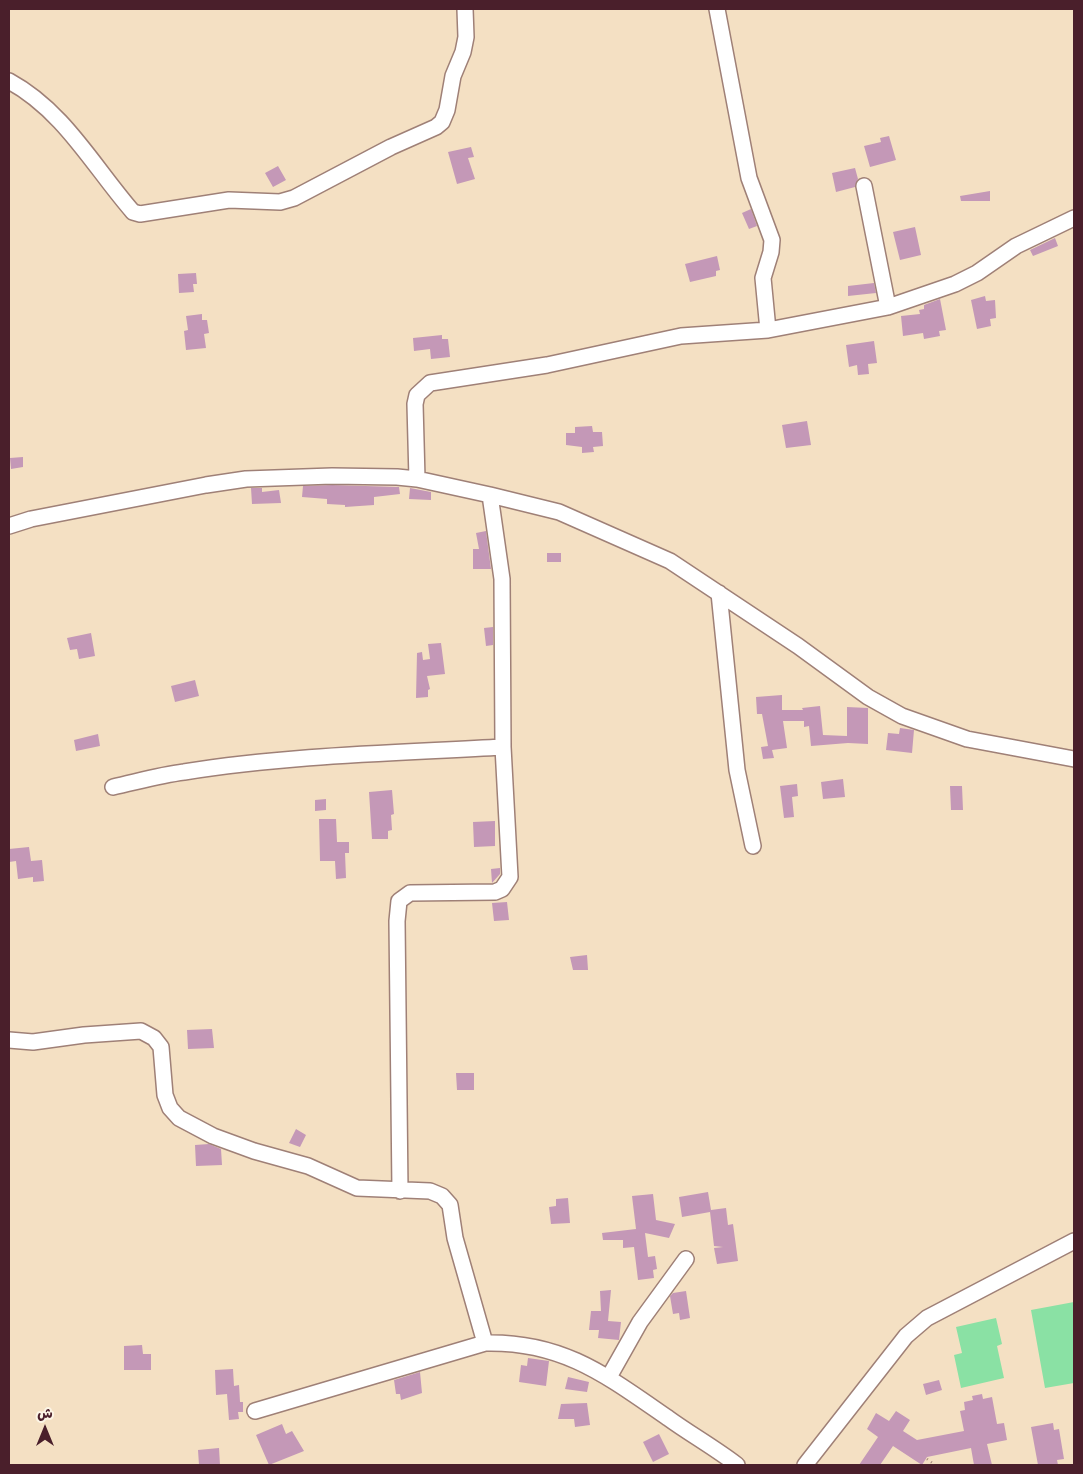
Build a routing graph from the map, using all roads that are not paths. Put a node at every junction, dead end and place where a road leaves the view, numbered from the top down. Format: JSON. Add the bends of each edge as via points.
{"nodes":[{"id":1,"x":465,"y":9,"type":"edge"},
{"id":2,"x":717,"y":9,"type":"edge"},
{"id":3,"x":9,"y":81,"type":"edge"},
{"id":4,"x":864,"y":186,"type":"dead end"},
{"id":5,"x":1074,"y":218,"type":"edge"},
{"id":6,"x":888,"y":307,"type":"junction"},
{"id":7,"x":768,"y":330,"type":"junction"},
{"id":8,"x":418,"y":479,"type":"junction"},
{"id":9,"x":490,"y":495,"type":"junction"},
{"id":10,"x":9,"y":526,"type":"edge"},
{"id":11,"x":719,"y":594,"type":"junction"},
{"id":12,"x":503,"y":747,"type":"junction"},
{"id":13,"x":1074,"y":759,"type":"edge"},
{"id":14,"x":113,"y":787,"type":"dead end"},
{"id":15,"x":753,"y":846,"type":"dead end"},
{"id":16,"x":9,"y":1040,"type":"edge"},
{"id":17,"x":400,"y":1191,"type":"junction"},
{"id":18,"x":1074,"y":1241,"type":"edge"},
{"id":19,"x":686,"y":1259,"type":"dead end"},
{"id":20,"x":485,"y":1343,"type":"junction"},
{"id":21,"x":609,"y":1377,"type":"junction"},
{"id":22,"x":255,"y":1411,"type":"dead end"},
{"id":23,"x":736,"y":1465,"type":"edge"},
{"id":24,"x":805,"y":1465,"type":"edge"}],
"edges":[{"from":1,"to":3,"type":"street","via":[[466,37],[442,122],[320,186],[280,202],[229,200],[140,214],[133,212],[74,135],[38,99]]},
{"from":2,"to":7,"type":"street","via":[[749,178],[772,240],[764,278]]},
{"from":4,"to":6,"type":"street"},
{"from":5,"to":6,"type":"street","via":[[1016,246],[955,284]]},
{"from":6,"to":7,"type":"street"},
{"from":7,"to":8,"type":"street","via":[[681,336],[548,365],[430,383],[418,395],[415,404]]},
{"from":8,"to":9,"type":"street"},
{"from":8,"to":10,"type":"street","via":[[332,476],[246,479],[30,519]]},
{"from":9,"to":11,"type":"street","via":[[559,512],[601,529],[670,561]]},
{"from":9,"to":12,"type":"street","via":[[502,580]]},
{"from":11,"to":13,"type":"street","via":[[902,716],[968,738]]},
{"from":11,"to":15,"type":"street","via":[[738,770]]},
{"from":12,"to":14,"type":"street","via":[[218,767]]},
{"from":12,"to":17,"type":"street","via":[[511,868],[506,885],[495,892],[410,893],[399,901]]},
{"from":16,"to":17,"type":"street","via":[[33,1042],[84,1034],[141,1031],[154,1038],[161,1047],[165,1095],[179,1118],[222,1139],[308,1166],[357,1188]]},
{"from":17,"to":20,"type":"street","via":[[430,1191],[442,1196],[450,1205],[455,1238]]},
{"from":18,"to":24,"type":"street","via":[[927,1318],[906,1336]]},
{"from":19,"to":21,"type":"street","via":[[640,1322]]},
{"from":20,"to":21,"type":"street","via":[[540,1348],[580,1361]]},
{"from":20,"to":22,"type":"street"},
{"from":21,"to":23,"type":"street"}]}
